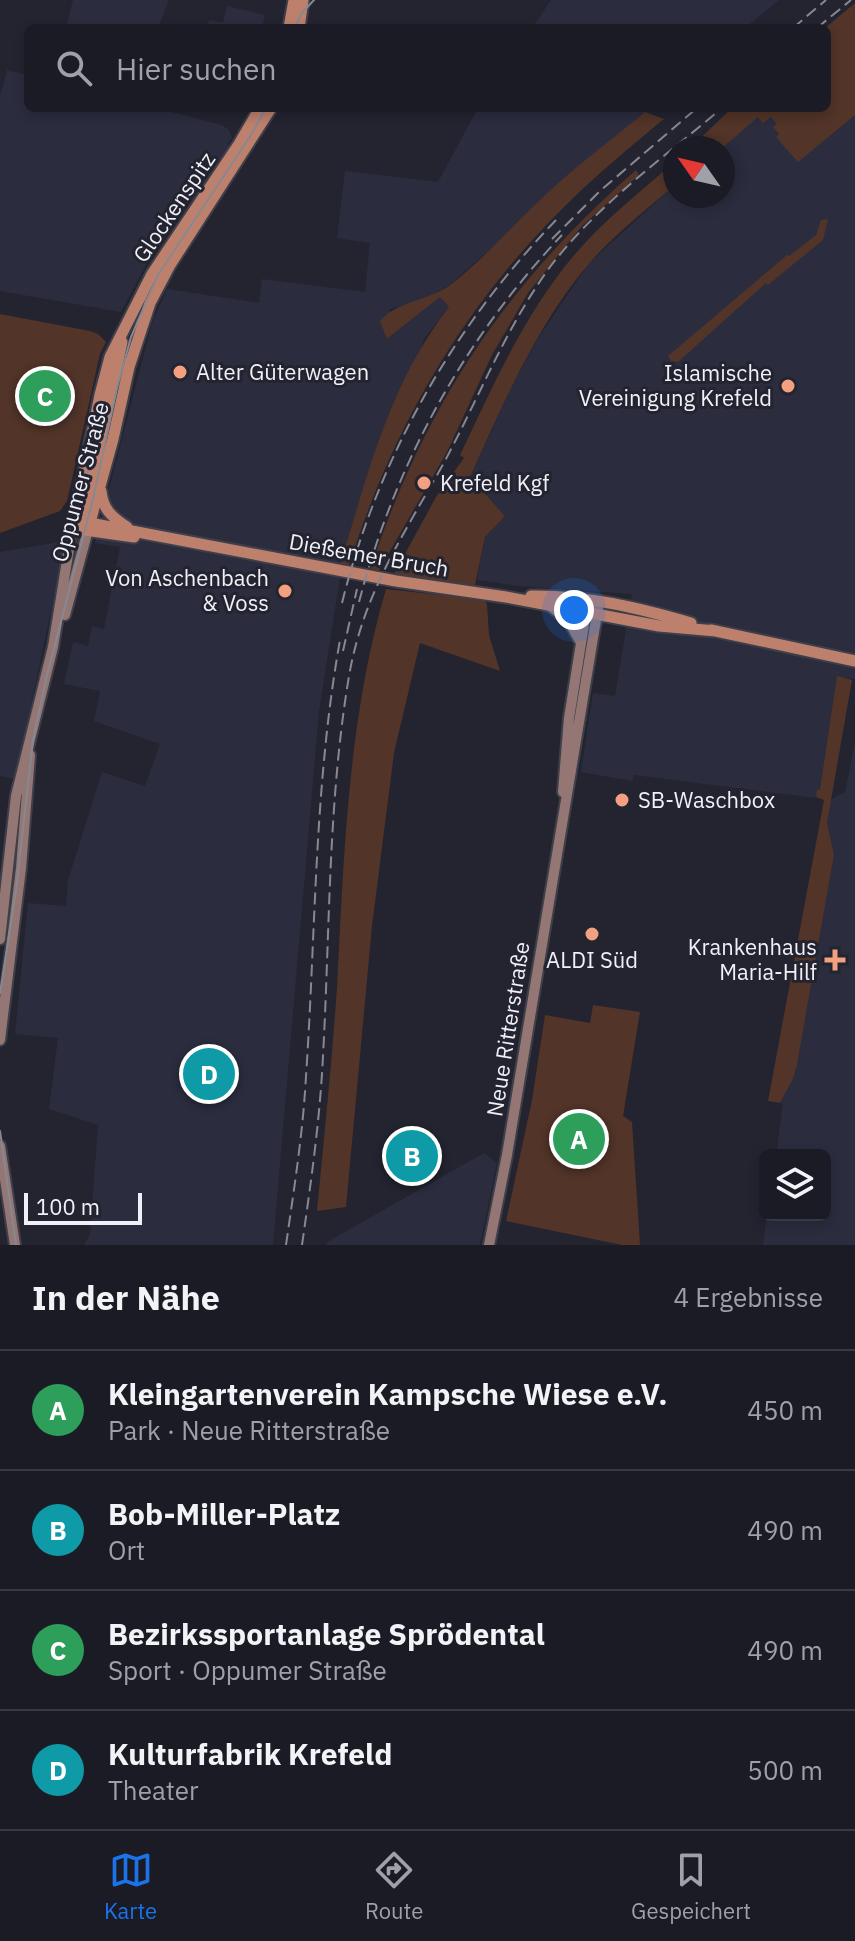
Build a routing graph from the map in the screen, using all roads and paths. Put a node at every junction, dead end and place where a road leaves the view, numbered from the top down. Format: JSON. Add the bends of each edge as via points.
{"nodes":[{"id":1,"x":313,"y":0,"type":"edge"},
{"id":2,"x":297,"y":4,"type":"edge"},
{"id":3,"x":290,"y":24,"type":"edge"},
{"id":4,"x":299,"y":24,"type":"edge"},
{"id":5,"x":258,"y":112,"type":"edge"},
{"id":6,"x":268,"y":112,"type":"edge"},
{"id":7,"x":141,"y":326,"type":"joint"},
{"id":8,"x":124,"y":330,"type":"junction"},
{"id":9,"x":101,"y":484,"type":"junction"},
{"id":10,"x":73,"y":525,"type":"junction"},
{"id":11,"x":89,"y":526,"type":"junction"},
{"id":12,"x":131,"y":529,"type":"junction"},
{"id":13,"x":226,"y":550,"type":"junction"},
{"id":14,"x":506,"y":597,"type":"junction"},
{"id":15,"x":548,"y":604,"type":"junction"},
{"id":16,"x":593,"y":606,"type":"junction"},
{"id":17,"x":581,"y":643,"type":"junction"},
{"id":18,"x":53,"y":647,"type":"junction"},
{"id":19,"x":850,"y":660,"type":"edge"},
{"id":20,"x":31,"y":745,"type":"junction"},
{"id":21,"x":562,"y":818,"type":"junction"},
{"id":22,"x":0,"y":939,"type":"edge"},
{"id":23,"x":0,"y":1040,"type":"edge"},
{"id":24,"x":0,"y":1146,"type":"edge"},
{"id":25,"x":15,"y":1244,"type":"edge"},
{"id":26,"x":489,"y":1245,"type":"edge"}],
"edges":[{"from":1,"to":2,"type":"main road"},
{"from":2,"to":3,"type":"main road"},
{"from":2,"to":4,"type":"main road"},
{"from":5,"to":8,"type":"main road","name":"Glockenspitz","via":[[161,259]]},
{"from":6,"to":7,"type":"main road","name":"Glockenspitz","via":[[163,277]]},
{"from":7,"to":9,"type":"main road","name":"Oppumer Straße"},
{"from":8,"to":10,"type":"main road","name":"Oppumer Straße","via":[[104,376]]},
{"from":8,"to":11,"type":"main road","via":[[87,503]]},
{"from":9,"to":11,"type":"main road","name":"Oppumer Straße"},
{"from":9,"to":12,"type":"main road","via":[[103,505]]},
{"from":10,"to":11,"type":"main road","name":"Dießemer Bruch"},
{"from":10,"to":18,"type":"main road","name":"Oppumer Straße"},
{"from":11,"to":12,"type":"main road","name":"Dießemer Bruch"},
{"from":11,"to":13,"type":"main road","name":"Dießemer Bruch"},
{"from":11,"to":18,"type":"main road","name":"Oppumer Straße"},
{"from":12,"to":13,"type":"main road","name":"Dießemer Bruch"},
{"from":13,"to":14,"type":"main road","name":"Dießemer Bruch"},
{"from":14,"to":15,"type":"main road","name":"Dießemer Bruch"},
{"from":14,"to":16,"type":"main road","name":"Dießemer Bruch","via":[[567,597]]},
{"from":15,"to":16,"type":"main road","name":"Dießemer Bruch"},
{"from":15,"to":17,"type":"main road","via":[[568,620]]},
{"from":16,"to":17,"type":"main road","name":"Neue Ritterstraße"},
{"from":16,"to":19,"type":"main road","name":"Dießemer Bruch","via":[[659,626],[716,631]]},
{"from":16,"to":21,"type":"main road","name":"Neue Ritterstraße"},
{"from":17,"to":21,"type":"main road","name":"Neue Ritterstraße","via":[[564,760]]},
{"from":18,"to":20,"type":"main road","name":"Oppumer Straße"},
{"from":20,"to":22,"type":"main road","name":"Oppumer Straße","via":[[15,805]]},
{"from":20,"to":23,"type":"main road","name":"Oppumer Straße"},
{"from":21,"to":26,"type":"main road","name":"Neue Ritterstraße"},
{"from":24,"to":25,"type":"main road"}]}
